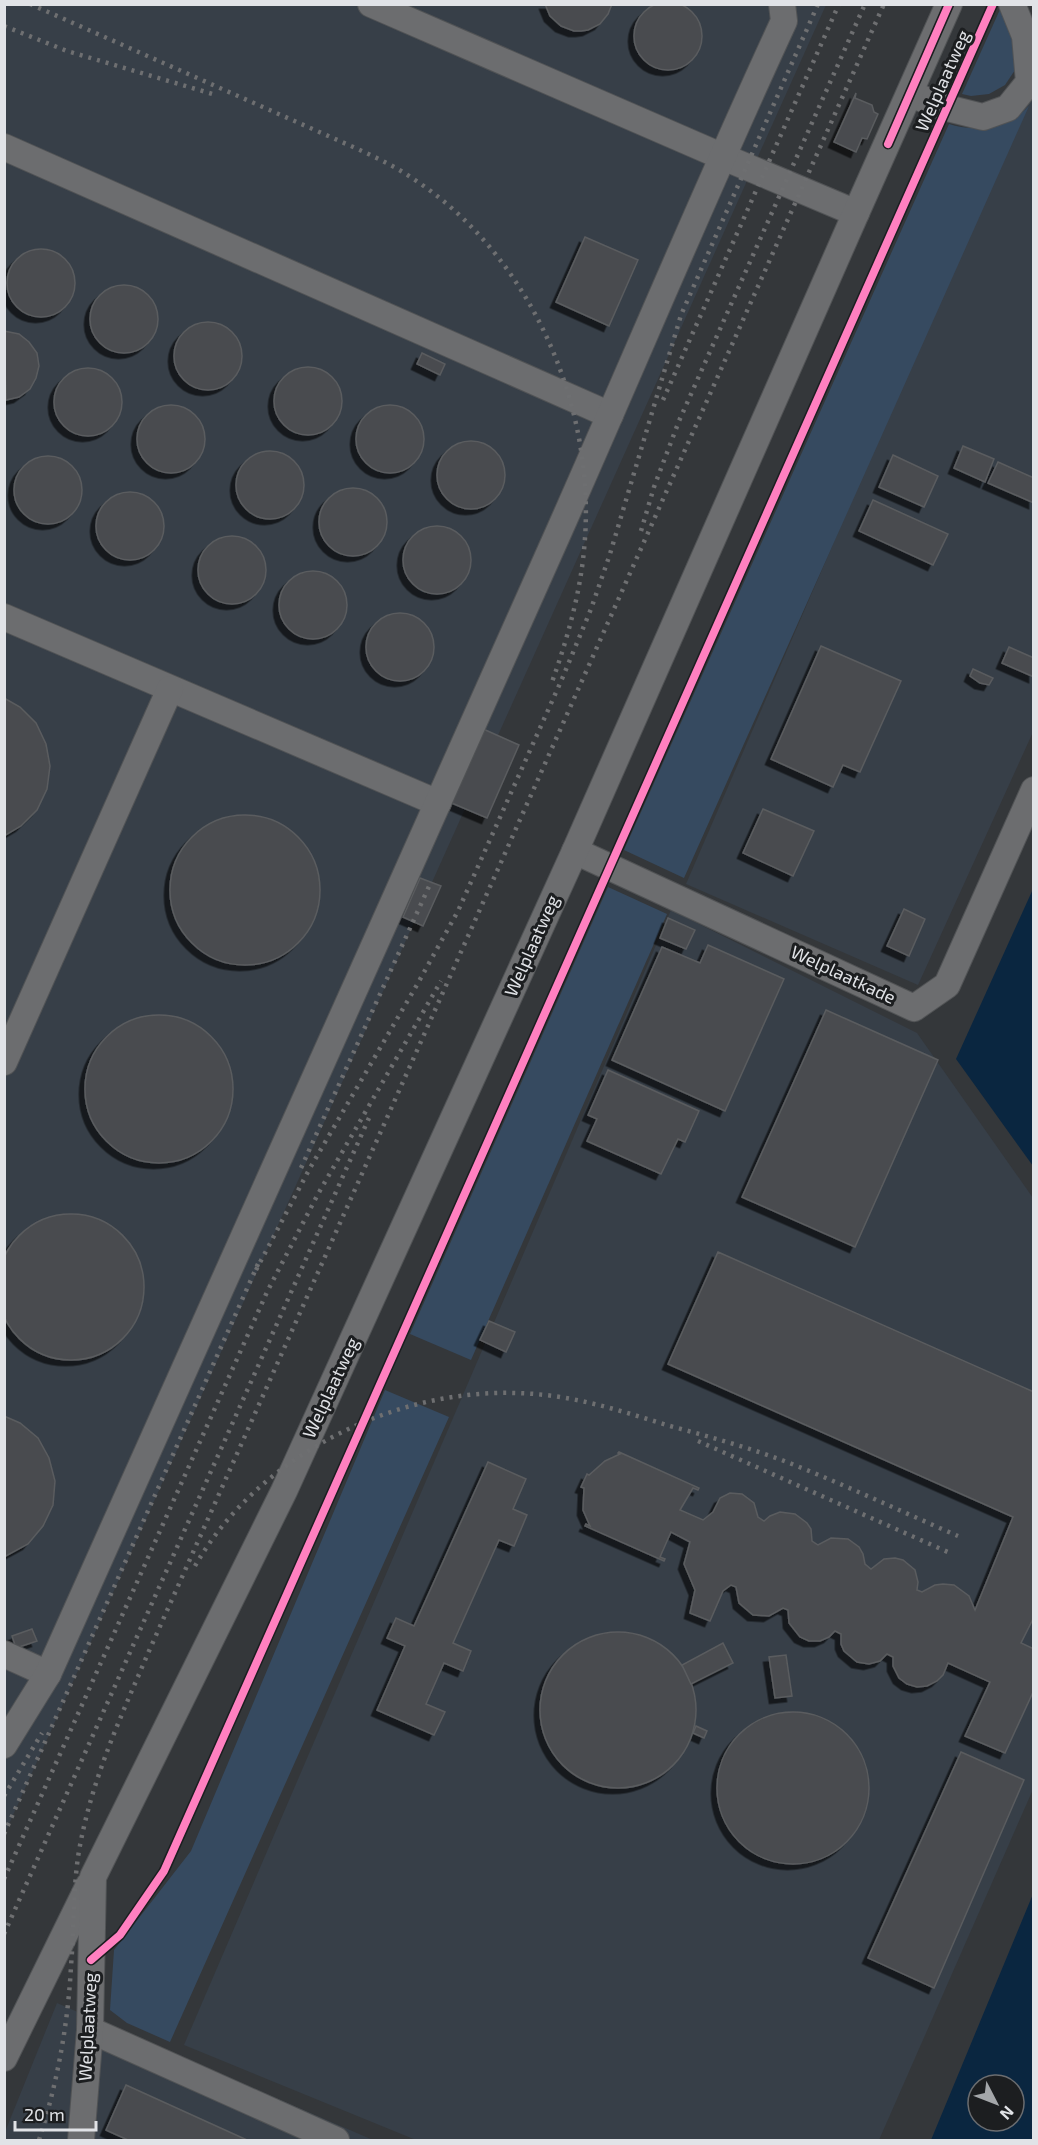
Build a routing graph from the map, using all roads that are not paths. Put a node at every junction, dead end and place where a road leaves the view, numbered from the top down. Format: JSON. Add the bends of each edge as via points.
{"nodes":[{"id":1,"x":371,"y":4,"type":"edge"},
{"id":2,"x":782,"y":4,"type":"edge"},
{"id":3,"x":949,"y":4,"type":"edge"},
{"id":4,"x":1012,"y":4,"type":"edge"},
{"id":5,"x":910,"y":94,"type":"junction"},
{"id":6,"x":4,"y":147,"type":"edge"},
{"id":7,"x":721,"y":156,"type":"junction"},
{"id":8,"x":856,"y":213,"type":"junction"},
{"id":9,"x":610,"y":415,"type":"junction"},
{"id":10,"x":4,"y":617,"type":"edge"},
{"id":11,"x":170,"y":689,"type":"junction"},
{"id":12,"x":1034,"y":790,"type":"edge"},
{"id":13,"x":438,"y":803,"type":"junction"},
{"id":14,"x":575,"y":851,"type":"junction"},
{"id":15,"x":4,"y":1062,"type":"edge"},
{"id":16,"x":4,"y":1654,"type":"edge"},
{"id":17,"x":48,"y":1674,"type":"junction"},
{"id":18,"x":4,"y":1745,"type":"edge"},
{"id":19,"x":93,"y":1877,"type":"junction"},
{"id":20,"x":90,"y":2030,"type":"junction"},
{"id":21,"x":4,"y":2058,"type":"edge"},
{"id":22,"x":81,"y":2140,"type":"edge"},
{"id":23,"x":336,"y":2140,"type":"edge"}],
"edges":[{"from":1,"to":7,"type":"street"},
{"from":2,"to":7,"type":"street","via":[[783,21]]},
{"from":3,"to":5,"type":"street","name":"Welplaatweg"},
{"from":4,"to":5,"type":"street","via":[[1025,36],[1029,82],[1008,108],[983,117]]},
{"from":5,"to":8,"type":"street","name":"Welplaatweg"},
{"from":6,"to":9,"type":"street"},
{"from":7,"to":8,"type":"street"},
{"from":7,"to":9,"type":"street"},
{"from":8,"to":14,"type":"street","name":"Welplaatweg"},
{"from":9,"to":13,"type":"street"},
{"from":10,"to":11,"type":"street"},
{"from":11,"to":13,"type":"street"},
{"from":11,"to":15,"type":"street"},
{"from":12,"to":14,"type":"street","name":"Welplaatkade","via":[[947,985],[914,1008]]},
{"from":13,"to":17,"type":"street"},
{"from":14,"to":19,"type":"street","name":"Welplaatweg","via":[[284,1491]]},
{"from":16,"to":17,"type":"street"},
{"from":17,"to":18,"type":"street"},
{"from":19,"to":20,"type":"street","name":"Welplaatweg"},
{"from":19,"to":21,"type":"street","name":"Welplaatweg"},
{"from":20,"to":22,"type":"street","name":"Welplaatweg"},
{"from":20,"to":23,"type":"street"}]}
